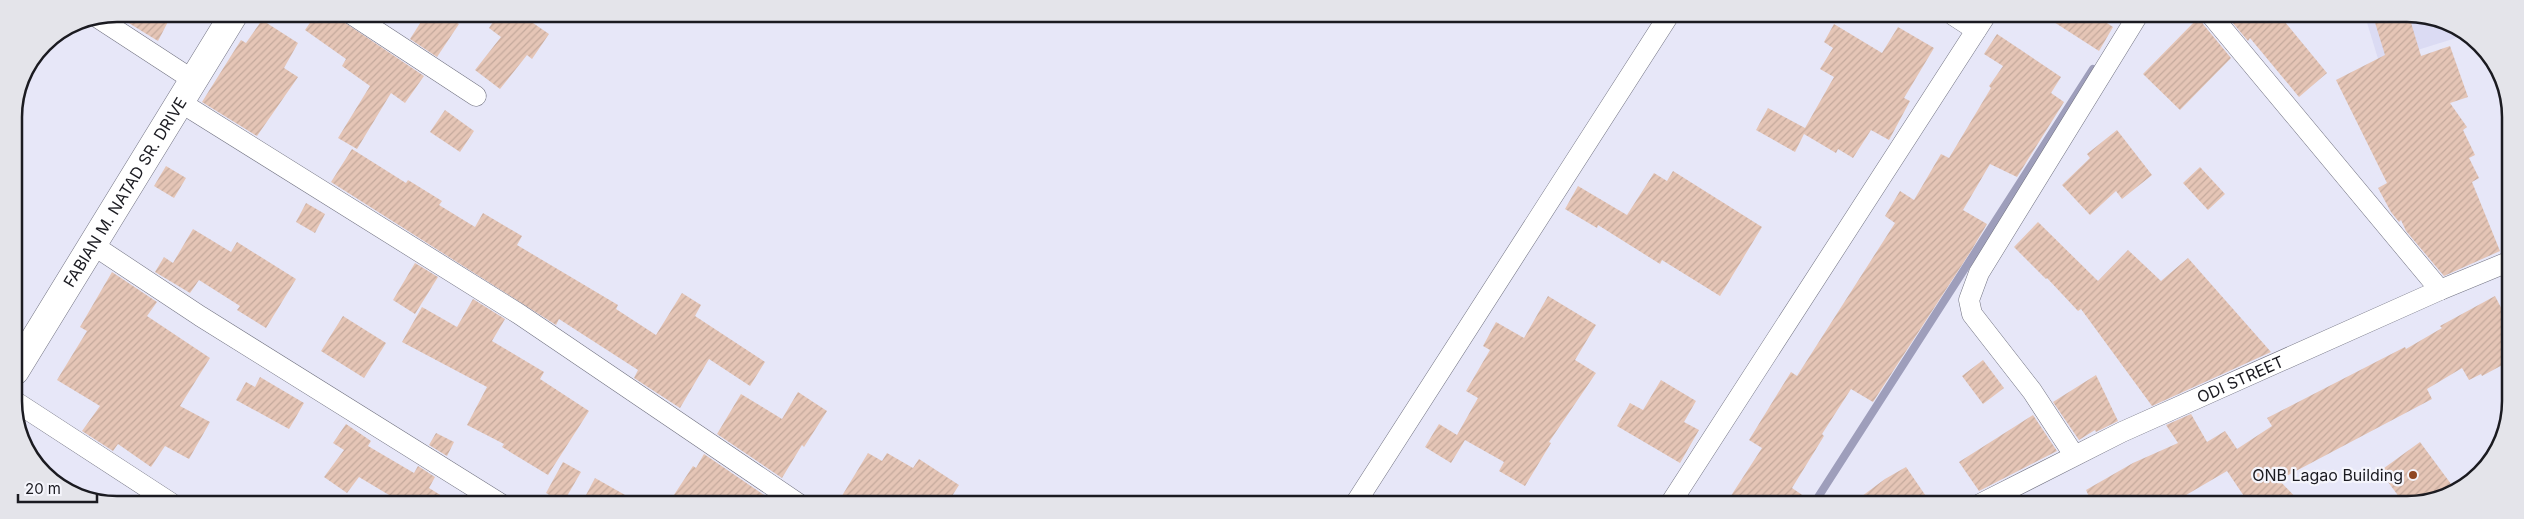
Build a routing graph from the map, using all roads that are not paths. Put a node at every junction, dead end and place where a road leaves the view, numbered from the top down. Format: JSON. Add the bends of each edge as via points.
{"nodes":[{"id":1,"x":229,"y":22,"type":"edge"},
{"id":2,"x":363,"y":22,"type":"edge"},
{"id":3,"x":1665,"y":22,"type":"edge"},
{"id":4,"x":2134,"y":22,"type":"edge"},
{"id":5,"x":2217,"y":22,"type":"edge"},
{"id":6,"x":104,"y":23,"type":"edge"},
{"id":7,"x":1981,"y":23,"type":"edge"},
{"id":8,"x":187,"y":91,"type":"junction"},
{"id":9,"x":476,"y":96,"type":"dead end"},
{"id":10,"x":93,"y":245,"type":"junction"},
{"id":11,"x":2502,"y":264,"type":"edge"},
{"id":12,"x":2440,"y":290,"type":"junction"},
{"id":13,"x":23,"y":360,"type":"edge"},
{"id":14,"x":23,"y":407,"type":"edge"},
{"id":15,"x":2074,"y":455,"type":"junction"},
{"id":16,"x":162,"y":497,"type":"edge"},
{"id":17,"x":490,"y":497,"type":"edge"},
{"id":18,"x":790,"y":497,"type":"edge"},
{"id":19,"x":1359,"y":497,"type":"edge"},
{"id":20,"x":1675,"y":497,"type":"edge"},
{"id":21,"x":1993,"y":497,"type":"edge"}],
"edges":[{"from":1,"to":8,"type":"street","name":"FABIAN M. NATAD SR. DRIVE"},
{"from":2,"to":9,"type":"street"},
{"from":3,"to":19,"type":"street"},
{"from":4,"to":15,"type":"street","via":[[1980,273],[1969,300],[1972,314],[2032,391]]},
{"from":5,"to":12,"type":"street"},
{"from":6,"to":8,"type":"street"},
{"from":7,"to":20,"type":"street"},
{"from":8,"to":10,"type":"street","name":"FABIAN M. NATAD SR. DRIVE"},
{"from":8,"to":18,"type":"street"},
{"from":10,"to":13,"type":"street","name":"FABIAN M. NATAD SR. DRIVE"},
{"from":10,"to":17,"type":"street","via":[[200,316]]},
{"from":11,"to":12,"type":"street","name":"ODI STREET"},
{"from":12,"to":15,"type":"street","name":"ODI STREET"},
{"from":14,"to":16,"type":"street"},
{"from":15,"to":21,"type":"street","name":"ODI STREET"}]}
